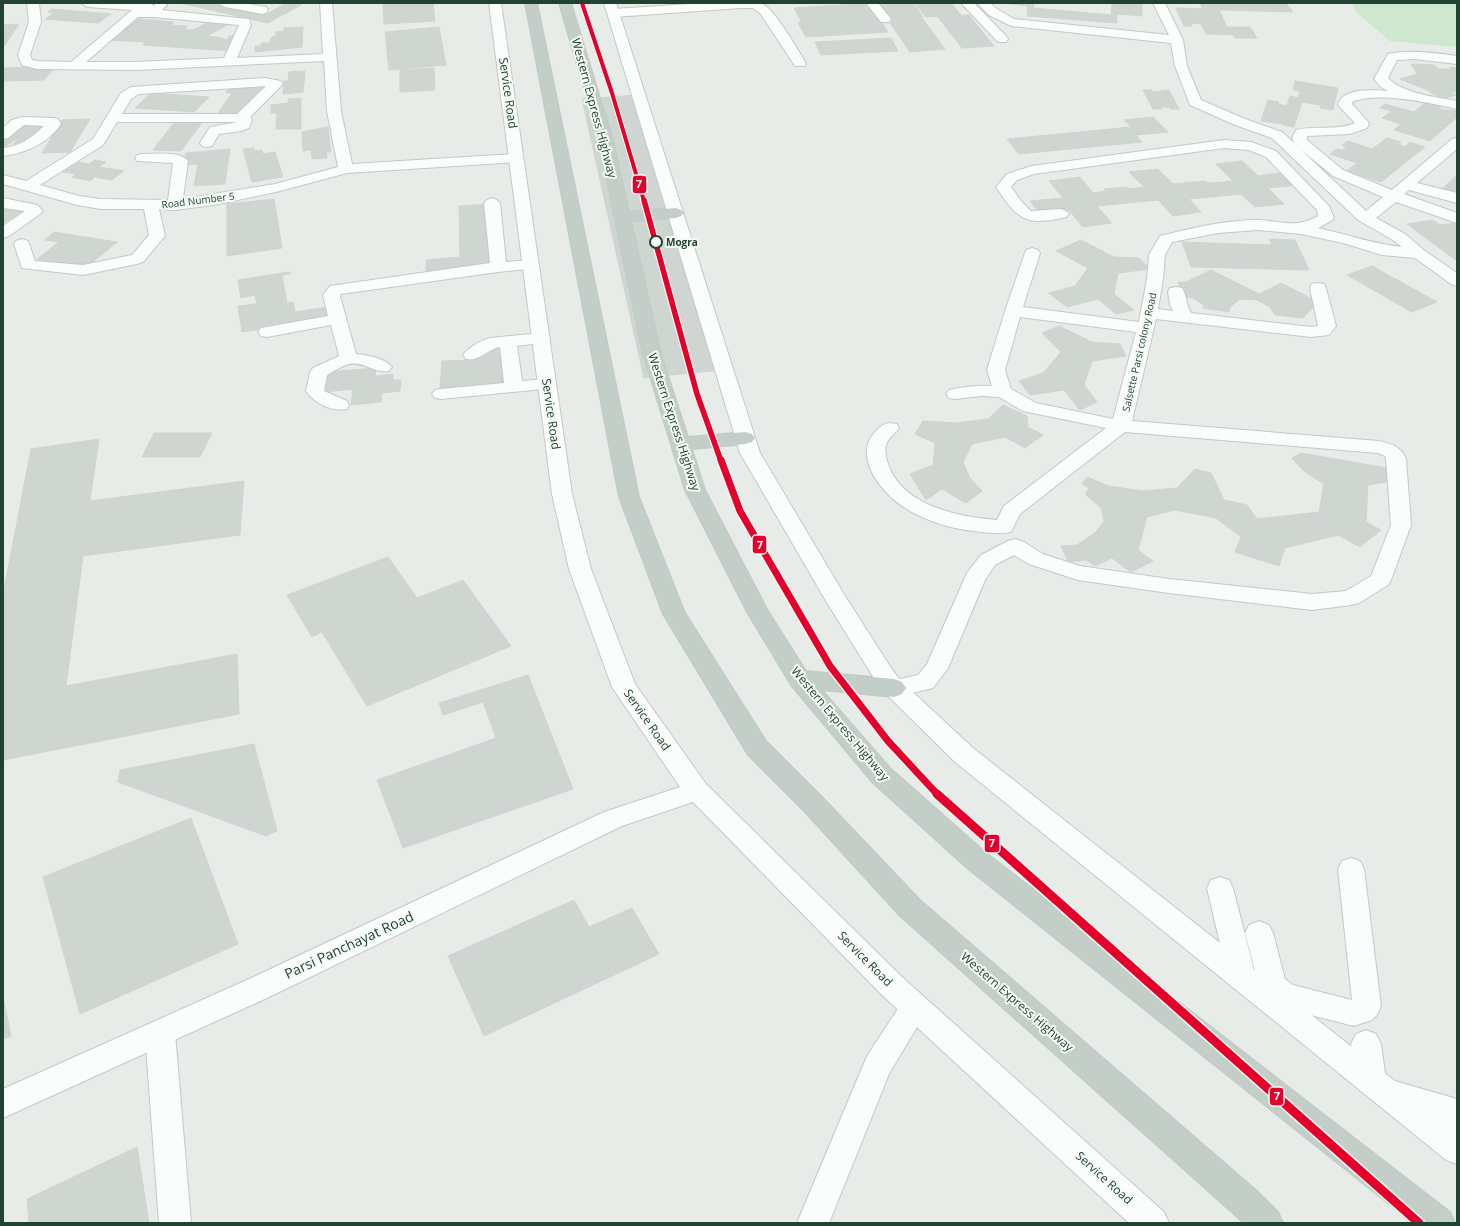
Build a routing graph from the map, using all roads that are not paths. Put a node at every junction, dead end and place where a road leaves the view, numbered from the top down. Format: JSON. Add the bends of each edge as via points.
{"nodes":[{"id":1,"x":33,"y":3,"type":"edge"},
{"id":2,"x":88,"y":3,"type":"edge"},
{"id":3,"x":225,"y":3,"type":"edge"},
{"id":4,"x":326,"y":3,"type":"edge"},
{"id":5,"x":494,"y":3,"type":"edge"},
{"id":6,"x":530,"y":3,"type":"edge"},
{"id":7,"x":565,"y":3,"type":"edge"},
{"id":8,"x":872,"y":3,"type":"edge"},
{"id":9,"x":967,"y":3,"type":"edge"},
{"id":10,"x":983,"y":3,"type":"edge"},
{"id":11,"x":1159,"y":3,"type":"edge"},
{"id":12,"x":264,"y":5,"type":"edge"},
{"id":13,"x":161,"y":7,"type":"edge"},
{"id":14,"x":612,"y":8,"type":"edge"},
{"id":15,"x":885,"y":20,"type":"dead end"},
{"id":16,"x":1028,"y":34,"type":"dead end"},
{"id":17,"x":1079,"y":34,"type":"junction"},
{"id":18,"x":1002,"y":39,"type":"dead end"},
{"id":19,"x":1177,"y":40,"type":"junction"},
{"id":20,"x":1134,"y":43,"type":"dead end"},
{"id":21,"x":180,"y":53,"type":"dead end"},
{"id":22,"x":232,"y":56,"type":"junction"},
{"id":23,"x":330,"y":57,"type":"junction"},
{"id":24,"x":1457,"y":60,"type":"edge"},
{"id":25,"x":800,"y":63,"type":"dead end"},
{"id":26,"x":73,"y":66,"type":"junction"},
{"id":27,"x":228,"y":84,"type":"junction"},
{"id":28,"x":219,"y":95,"type":"dead end"},
{"id":29,"x":1430,"y":99,"type":"junction"},
{"id":30,"x":1457,"y":105,"type":"edge"},
{"id":31,"x":211,"y":106,"type":"dead end"},
{"id":32,"x":114,"y":118,"type":"junction"},
{"id":33,"x":203,"y":118,"type":"junction"},
{"id":34,"x":242,"y":118,"type":"junction"},
{"id":35,"x":3,"y":135,"type":"edge"},
{"id":36,"x":1457,"y":142,"type":"edge"},
{"id":37,"x":207,"y":144,"type":"dead end"},
{"id":38,"x":3,"y":152,"type":"edge"},
{"id":39,"x":142,"y":158,"type":"dead end"},
{"id":40,"x":516,"y":158,"type":"junction"},
{"id":41,"x":346,"y":169,"type":"junction"},
{"id":42,"x":3,"y":179,"type":"edge"},
{"id":43,"x":1407,"y":185,"type":"junction"},
{"id":44,"x":28,"y":186,"type":"junction"},
{"id":45,"x":44,"y":191,"type":"junction"},
{"id":46,"x":1394,"y":196,"type":"junction"},
{"id":47,"x":1457,"y":198,"type":"edge"},
{"id":48,"x":492,"y":202,"type":"dead end"},
{"id":49,"x":3,"y":203,"type":"edge"},
{"id":50,"x":175,"y":205,"type":"junction"},
{"id":51,"x":20,"y":206,"type":"junction"},
{"id":52,"x":151,"y":206,"type":"junction"},
{"id":53,"x":676,"y":213,"type":"junction"},
{"id":54,"x":1061,"y":214,"type":"dead end"},
{"id":55,"x":622,"y":217,"type":"junction"},
{"id":56,"x":1457,"y":218,"type":"edge"},
{"id":57,"x":1366,"y":219,"type":"junction"},
{"id":58,"x":1301,"y":229,"type":"junction"},
{"id":59,"x":3,"y":233,"type":"edge"},
{"id":60,"x":22,"y":244,"type":"dead end"},
{"id":61,"x":1032,"y":253,"type":"dead end"},
{"id":62,"x":1419,"y":254,"type":"junction"},
{"id":63,"x":531,"y":264,"type":"junction"},
{"id":64,"x":498,"y":267,"type":"junction"},
{"id":65,"x":1457,"y":281,"type":"edge"},
{"id":66,"x":1318,"y":288,"type":"dead end"},
{"id":67,"x":1176,"y":292,"type":"dead end"},
{"id":68,"x":1013,"y":311,"type":"junction"},
{"id":69,"x":1186,"y":317,"type":"junction"},
{"id":70,"x":338,"y":319,"type":"junction"},
{"id":71,"x":1148,"y":320,"type":"junction"},
{"id":72,"x":267,"y":332,"type":"dead end"},
{"id":73,"x":541,"y":338,"type":"junction"},
{"id":74,"x":508,"y":341,"type":"junction"},
{"id":75,"x":472,"y":355,"type":"dead end"},
{"id":76,"x":348,"y":358,"type":"junction"},
{"id":77,"x":383,"y":367,"type":"dead end"},
{"id":78,"x":547,"y":384,"type":"junction"},
{"id":79,"x":514,"y":387,"type":"junction"},
{"id":80,"x":1003,"y":392,"type":"junction"},
{"id":81,"x":441,"y":394,"type":"dead end"},
{"id":82,"x":955,"y":394,"type":"dead end"},
{"id":83,"x":340,"y":405,"type":"dead end"},
{"id":84,"x":1121,"y":426,"type":"junction"},
{"id":85,"x":890,"y":428,"type":"dead end"},
{"id":86,"x":745,"y":438,"type":"junction"},
{"id":87,"x":680,"y":444,"type":"junction"},
{"id":88,"x":1004,"y":527,"type":"junction"},
{"id":89,"x":1015,"y":546,"type":"junction"},
{"id":90,"x":799,"y":679,"type":"junction"},
{"id":91,"x":894,"y":688,"type":"junction"},
{"id":92,"x":697,"y":791,"type":"junction"},
{"id":93,"x":1351,"y":870,"type":"dead end"},
{"id":94,"x":1220,"y":888,"type":"dead end"},
{"id":95,"x":1259,"y":933,"type":"dead end"},
{"id":96,"x":1242,"y":978,"type":"junction"},
{"id":97,"x":1276,"y":997,"type":"junction"},
{"id":98,"x":915,"y":1007,"type":"junction"},
{"id":99,"x":160,"y":1033,"type":"junction"},
{"id":100,"x":1366,"y":1044,"type":"dead end"},
{"id":101,"x":1378,"y":1086,"type":"junction"},
{"id":102,"x":3,"y":1104,"type":"edge"},
{"id":103,"x":1457,"y":1114,"type":"edge"},
{"id":104,"x":1457,"y":1149,"type":"edge"},
{"id":105,"x":175,"y":1223,"type":"edge"},
{"id":106,"x":813,"y":1223,"type":"edge"},
{"id":107,"x":1153,"y":1223,"type":"edge"},
{"id":108,"x":1267,"y":1223,"type":"edge"},
{"id":109,"x":1439,"y":1223,"type":"edge"}],
"edges":[{"from":1,"to":26,"type":"street","via":[[35,22],[24,55],[26,62],[37,65]]},
{"from":2,"to":13,"type":"street","via":[[123,7]]},
{"from":3,"to":12,"type":"street"},
{"from":4,"to":23,"type":"street"},
{"from":5,"to":40,"type":"street","name":"Service Road"},
{"from":6,"to":108,"type":"highway","name":"Western Express Highway","via":[[629,497],[674,614],[757,748],[910,908]]},
{"from":7,"to":55,"type":"highway","name":"Western Express Highway","via":[[604,137]]},
{"from":8,"to":15,"type":"street"},
{"from":9,"to":18,"type":"street"},
{"from":10,"to":17,"type":"street","via":[[1011,22]]},
{"from":11,"to":19,"type":"street"},
{"from":13,"to":22,"type":"street","via":[[244,22],[246,25]]},
{"from":13,"to":26,"type":"street","via":[[135,12]]},
{"from":14,"to":25,"type":"street","via":[[742,4],[756,6],[763,10]]},
{"from":14,"to":53,"type":"street"},
{"from":16,"to":17,"type":"street"},
{"from":17,"to":19,"type":"street"},
{"from":17,"to":20,"type":"street"},
{"from":19,"to":57,"type":"street","via":[[1181,66],[1195,102],[1277,136]]},
{"from":21,"to":22,"type":"street"},
{"from":22,"to":23,"type":"street"},
{"from":22,"to":26,"type":"street","via":[[136,66]]},
{"from":23,"to":41,"type":"street","via":[[334,111]]},
{"from":24,"to":29,"type":"street","via":[[1409,55],[1392,57],[1381,79],[1383,83],[1396,90]]},
{"from":27,"to":28,"type":"street"},
{"from":27,"to":32,"type":"street","via":[[136,90],[126,96]]},
{"from":27,"to":34,"type":"street","via":[[276,84]]},
{"from":29,"to":30,"type":"street"},
{"from":29,"to":46,"type":"street","via":[[1369,94],[1351,96],[1345,105],[1362,125],[1350,130],[1306,132],[1299,136],[1300,142],[1338,173]]},
{"from":31,"to":33,"type":"street"},
{"from":32,"to":33,"type":"street"},
{"from":32,"to":44,"type":"street","via":[[93,146]]},
{"from":33,"to":34,"type":"street"},
{"from":34,"to":37,"type":"street","via":[[246,122],[241,127],[215,130]]},
{"from":35,"to":38,"type":"street","via":[[23,121],[54,124],[32,144]]},
{"from":36,"to":43,"type":"street"},
{"from":39,"to":50,"type":"street","via":[[181,161]]},
{"from":40,"to":41,"type":"street","name":"Road Number 5"},
{"from":40,"to":63,"type":"street","name":"Service Road"},
{"from":41,"to":50,"type":"street","name":"Road Number 5","via":[[276,188]]},
{"from":42,"to":44,"type":"street","name":"Road Number 5"},
{"from":43,"to":46,"type":"street"},
{"from":43,"to":47,"type":"street"},
{"from":44,"to":45,"type":"street","name":"Road Number 5"},
{"from":45,"to":51,"type":"street"},
{"from":45,"to":52,"type":"street","name":"Road Number 5","via":[[101,204]]},
{"from":46,"to":56,"type":"street"},
{"from":46,"to":57,"type":"street"},
{"from":48,"to":64,"type":"street"},
{"from":49,"to":51,"type":"street"},
{"from":50,"to":52,"type":"street","name":"Road Number 5"},
{"from":51,"to":59,"type":"street","via":[[35,210]]},
{"from":52,"to":60,"type":"street","via":[[157,236],[137,259],[83,270],[28,266]]},
{"from":53,"to":55,"type":"highway"},
{"from":53,"to":86,"type":"street"},
{"from":54,"to":58,"type":"street","via":[[1033,217],[1025,215],[1003,188],[1012,177],[1032,170],[1224,144],[1251,146],[1271,154],[1324,209],[1326,218]]},
{"from":55,"to":87,"type":"highway","name":"Western Express Highway","via":[[652,354]]},
{"from":57,"to":62,"type":"street","via":[[1399,238]]},
{"from":58,"to":62,"type":"street","name":"Salsette Parsi colony Road","via":[[1382,250]]},
{"from":58,"to":71,"type":"street","name":"Salsette Parsi colony Road","via":[[1258,225],[1226,227],[1166,239],[1157,255]]},
{"from":61,"to":68,"type":"street"},
{"from":62,"to":65,"type":"street"},
{"from":63,"to":64,"type":"street"},
{"from":63,"to":73,"type":"street","name":"Service Road"},
{"from":64,"to":70,"type":"street","via":[[336,290],[331,295]]},
{"from":66,"to":69,"type":"street","via":[[1327,326],[1323,331],[1311,332]]},
{"from":67,"to":69,"type":"street","via":[[1178,305]]},
{"from":68,"to":71,"type":"street"},
{"from":68,"to":80,"type":"street","via":[[996,370]]},
{"from":69,"to":71,"type":"street"},
{"from":70,"to":72,"type":"street"},
{"from":70,"to":76,"type":"street"},
{"from":71,"to":84,"type":"street","name":"Salsette Parsi colony Road"},
{"from":73,"to":74,"type":"street"},
{"from":73,"to":78,"type":"street","name":"Service Road"},
{"from":74,"to":75,"type":"street","via":[[490,343]]},
{"from":74,"to":79,"type":"street"},
{"from":76,"to":77,"type":"street","via":[[364,360]]},
{"from":76,"to":83,"type":"street","via":[[319,372],[315,391],[319,396]]},
{"from":78,"to":79,"type":"street"},
{"from":78,"to":92,"type":"street","name":"Service Road","via":[[562,494],[580,569],[624,687]]},
{"from":79,"to":81,"type":"street"},
{"from":80,"to":82,"type":"street"},
{"from":80,"to":84,"type":"street","via":[[1030,407]]},
{"from":84,"to":88,"type":"street","name":"Salsette Parsi colony Road","via":[[1011,511]]},
{"from":84,"to":89,"type":"street","via":[[1387,449],[1396,459],[1400,525],[1380,580],[1351,598],[1312,602],[1078,573],[1036,559]]},
{"from":85,"to":88,"type":"street","via":[[876,444],[876,450],[880,468],[898,492],[929,512],[953,520]]},
{"from":86,"to":87,"type":"highway"},
{"from":86,"to":91,"type":"street","via":[[750,453],[837,601]]},
{"from":87,"to":90,"type":"highway","name":"Western Express Highway","via":[[695,490],[758,612]]},
{"from":88,"to":89,"type":"street"},
{"from":89,"to":91,"type":"street","via":[[988,560],[975,578],[937,668],[925,682]]},
{"from":90,"to":91,"type":"highway"},
{"from":90,"to":109,"type":"highway","name":"Western Express Highway","via":[[881,775],[976,860]]},
{"from":91,"to":96,"type":"street","via":[[964,755]]},
{"from":92,"to":98,"type":"street","name":"Service Road"},
{"from":92,"to":99,"type":"street","name":"Parsi Panchayat Road","via":[[613,820]]},
{"from":93,"to":97,"type":"street","via":[[1367,1006],[1360,1013],[1352,1013],[1285,996]]},
{"from":94,"to":96,"type":"street"},
{"from":95,"to":97,"type":"street"},
{"from":96,"to":97,"type":"street"},
{"from":97,"to":101,"type":"street"},
{"from":98,"to":106,"type":"street","via":[[877,1066]]},
{"from":98,"to":107,"type":"street","name":"Service Road"},
{"from":99,"to":102,"type":"street","name":"Parsi Panchayat Road"},
{"from":99,"to":105,"type":"street"},
{"from":100,"to":101,"type":"street"},
{"from":101,"to":103,"type":"street"},
{"from":101,"to":104,"type":"street"}]}
